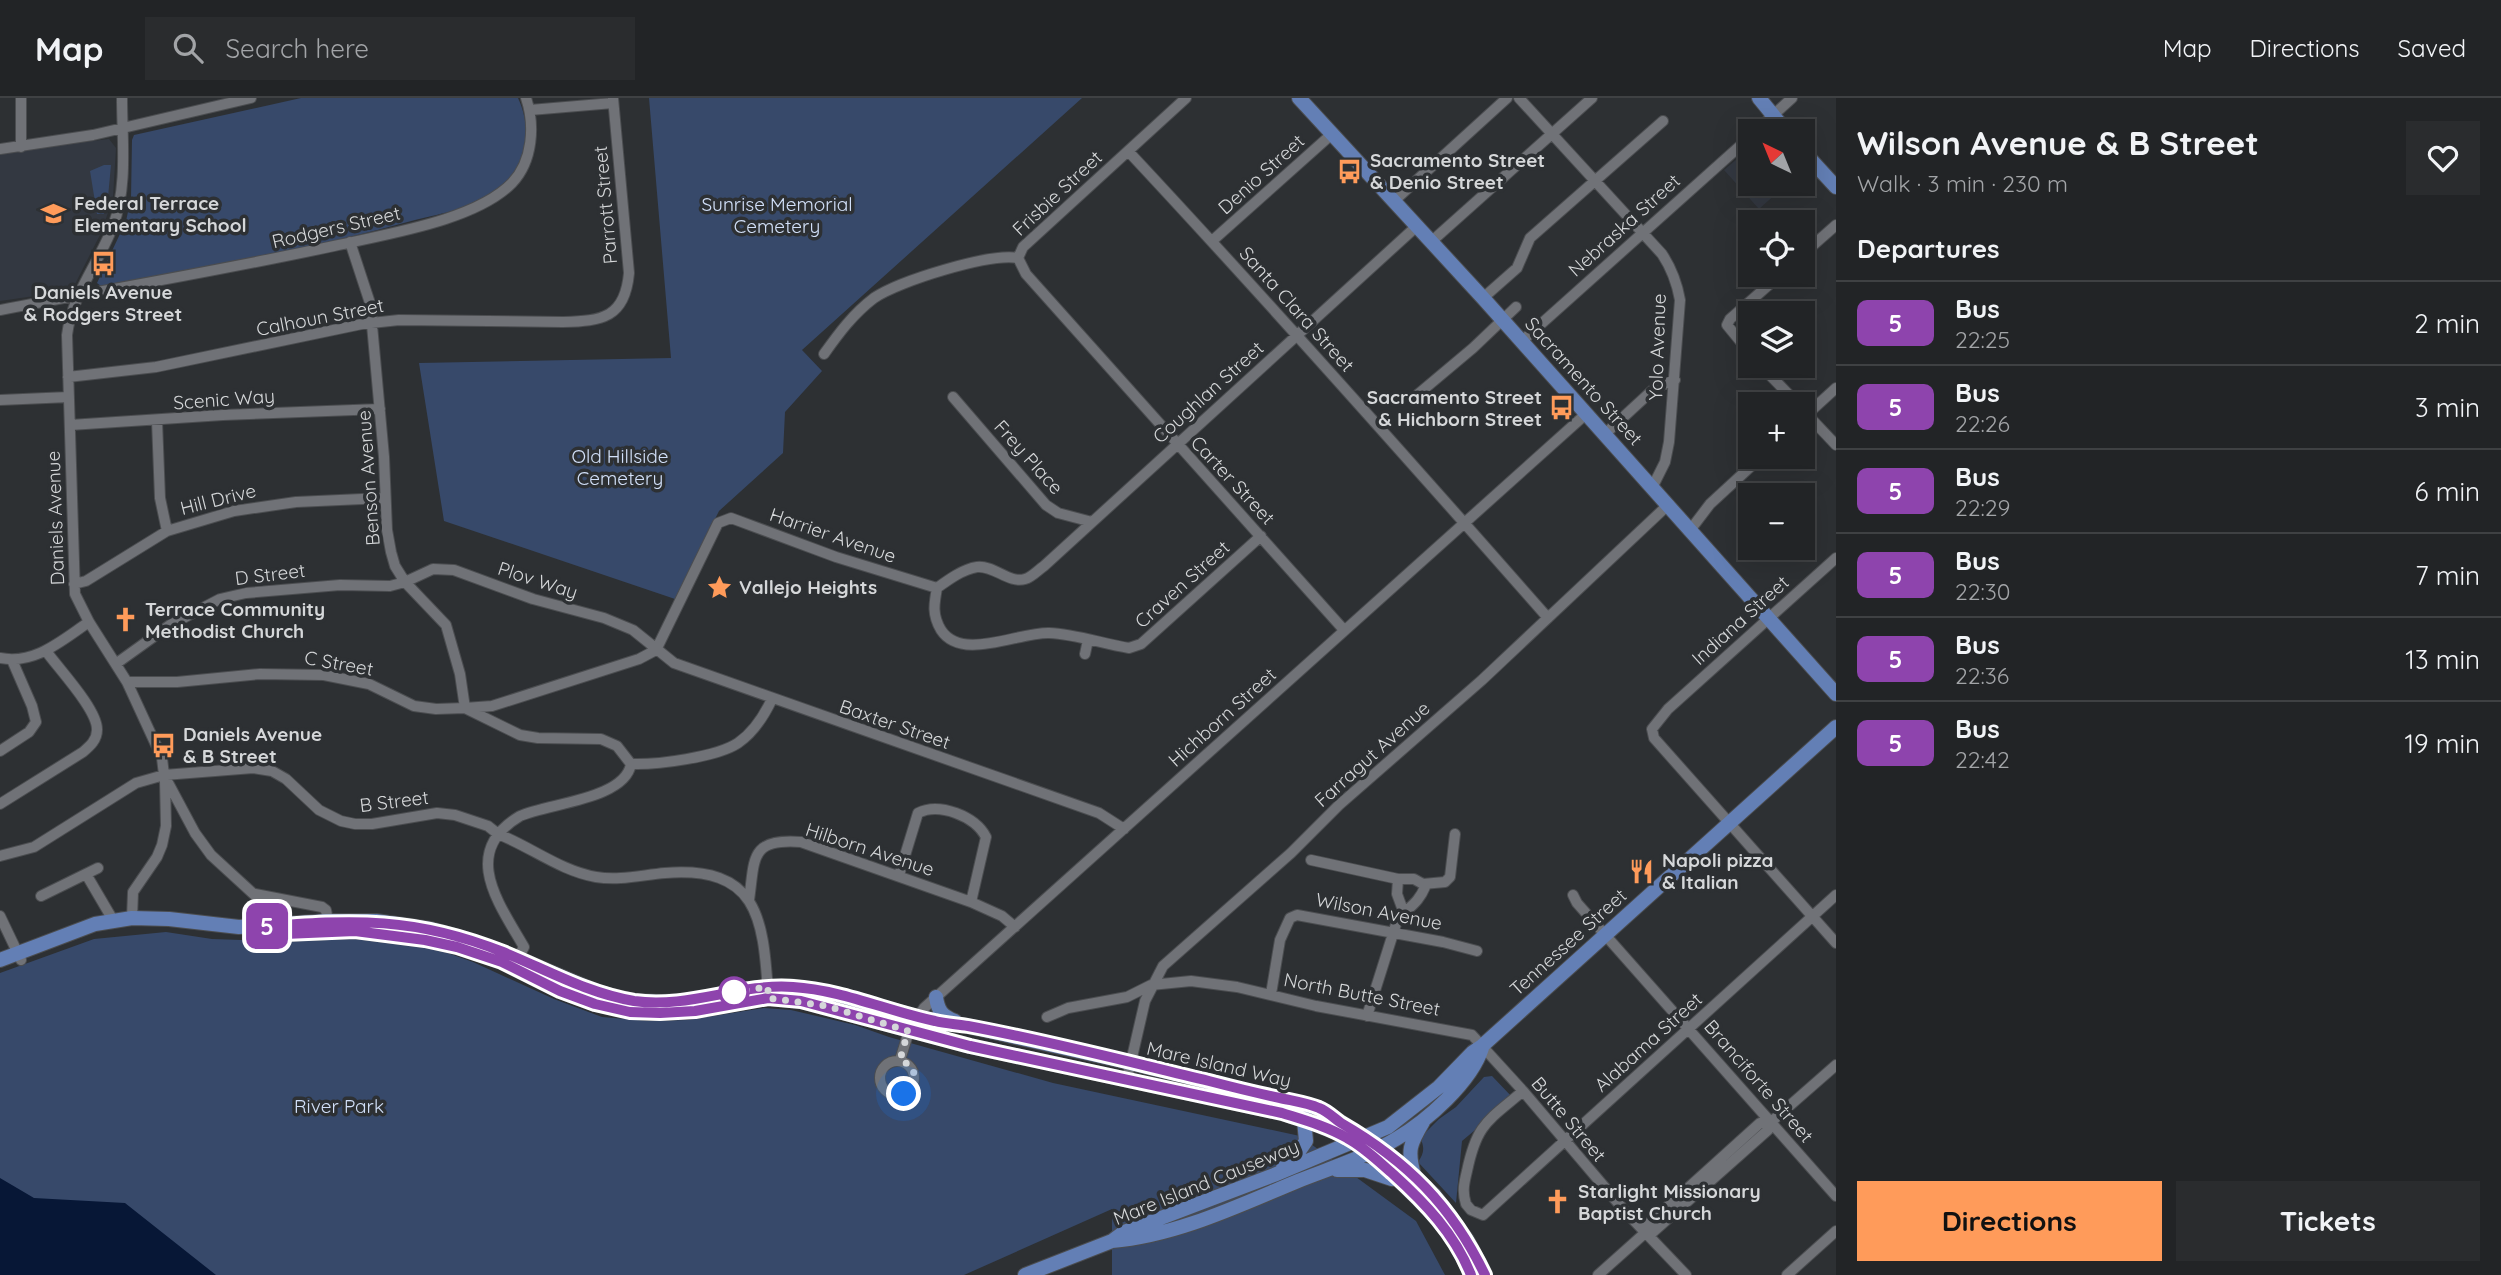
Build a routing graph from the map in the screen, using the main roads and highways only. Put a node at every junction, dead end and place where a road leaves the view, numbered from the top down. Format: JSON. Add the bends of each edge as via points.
{"nodes":[{"id":1,"x":1300,"y":98,"type":"edge"},
{"id":2,"x":1759,"y":98,"type":"edge"},
{"id":3,"x":1776,"y":119,"type":"edge"},
{"id":4,"x":1815,"y":164,"type":"edge"},
{"id":5,"x":1836,"y":187,"type":"edge"},
{"id":6,"x":1836,"y":694,"type":"edge"},
{"id":7,"x":1836,"y":727,"type":"edge"},
{"id":8,"x":261,"y":931,"type":"junction"},
{"id":9,"x":20,"y":957,"type":"junction"},
{"id":10,"x":0,"y":960,"type":"edge"},
{"id":11,"x":515,"y":963,"type":"junction"},
{"id":12,"x":0,"y":968,"type":"edge"},
{"id":13,"x":768,"y":993,"type":"junction"},
{"id":14,"x":936,"y":997,"type":"road end"},
{"id":15,"x":967,"y":1026,"type":"junction"},
{"id":16,"x":1482,"y":1046,"type":"junction"},
{"id":17,"x":1425,"y":1118,"type":"junction"},
{"id":18,"x":1304,"y":1120,"type":"junction"},
{"id":19,"x":1360,"y":1140,"type":"junction"},
{"id":20,"x":1374,"y":1150,"type":"junction"},
{"id":21,"x":1322,"y":1172,"type":"junction"},
{"id":22,"x":1274,"y":1175,"type":"junction"},
{"id":23,"x":1411,"y":1181,"type":"junction"},
{"id":24,"x":1112,"y":1241,"type":"junction"},
{"id":25,"x":1025,"y":1275,"type":"edge"},
{"id":26,"x":1471,"y":1275,"type":"edge"},
{"id":27,"x":1485,"y":1275,"type":"edge"}],
"edges":[{"from":1,"to":6,"type":"main road","name":"Sacramento Street"},
{"from":2,"to":3,"type":"main road"},
{"from":4,"to":5,"type":"main road"},
{"from":7,"to":16,"type":"main road","name":"Tennessee Street"},
{"from":8,"to":9,"type":"main road","via":[[121,929]]},
{"from":8,"to":9,"type":"main road","via":[[169,919],[113,920],[72,932]]},
{"from":8,"to":11,"type":"main road","via":[[373,932]]},
{"from":8,"to":11,"type":"main road","via":[[328,921],[376,921],[430,929],[481,944]]},
{"from":9,"to":10,"type":"main road"},
{"from":9,"to":12,"type":"main road"},
{"from":11,"to":13,"type":"main road","via":[[634,1001]]},
{"from":13,"to":15,"type":"main road","name":"Mare Island Way","via":[[789,986]]},
{"from":13,"to":18,"type":"main road","name":"Mare Island Way","via":[[908,1031]]},
{"from":14,"to":15,"type":"main road","via":[[943,1017]]},
{"from":15,"to":19,"type":"main road","name":"Mare Island Way","via":[[1320,1109]]},
{"from":16,"to":17,"type":"main road","name":"Tennessee Street","via":[[1478,1060],[1454,1091]]},
{"from":16,"to":19,"type":"main road","name":"Tennessee Street","via":[[1419,1104]]},
{"from":17,"to":20,"type":"main road","name":"Tennessee Street"},
{"from":17,"to":23,"type":"main road","via":[[1409,1149]]},
{"from":18,"to":19,"type":"main road","name":"Mare Island Way"},
{"from":18,"to":22,"type":"main road","via":[[1306,1141],[1293,1160]]},
{"from":19,"to":20,"type":"main road","name":"Mare Island Way"},
{"from":19,"to":22,"type":"main road","name":"Mare Island Causeway"},
{"from":20,"to":21,"type":"main road","name":"Mare Island Causeway"},
{"from":20,"to":23,"type":"main road","name":"Mare Island Way"},
{"from":21,"to":23,"type":"main road","via":[[1364,1170]]},
{"from":21,"to":24,"type":"main road","name":"Mare Island Causeway","via":[[1204,1220]]},
{"from":22,"to":24,"type":"main road","name":"Mare Island Causeway","via":[[1124,1232]]},
{"from":23,"to":26,"type":"main road","name":"Mare Island Way"},
{"from":23,"to":27,"type":"main road","name":"Mare Island Way","via":[[1434,1195]]},
{"from":24,"to":25,"type":"main road","name":"Mare Island Causeway"}]}
